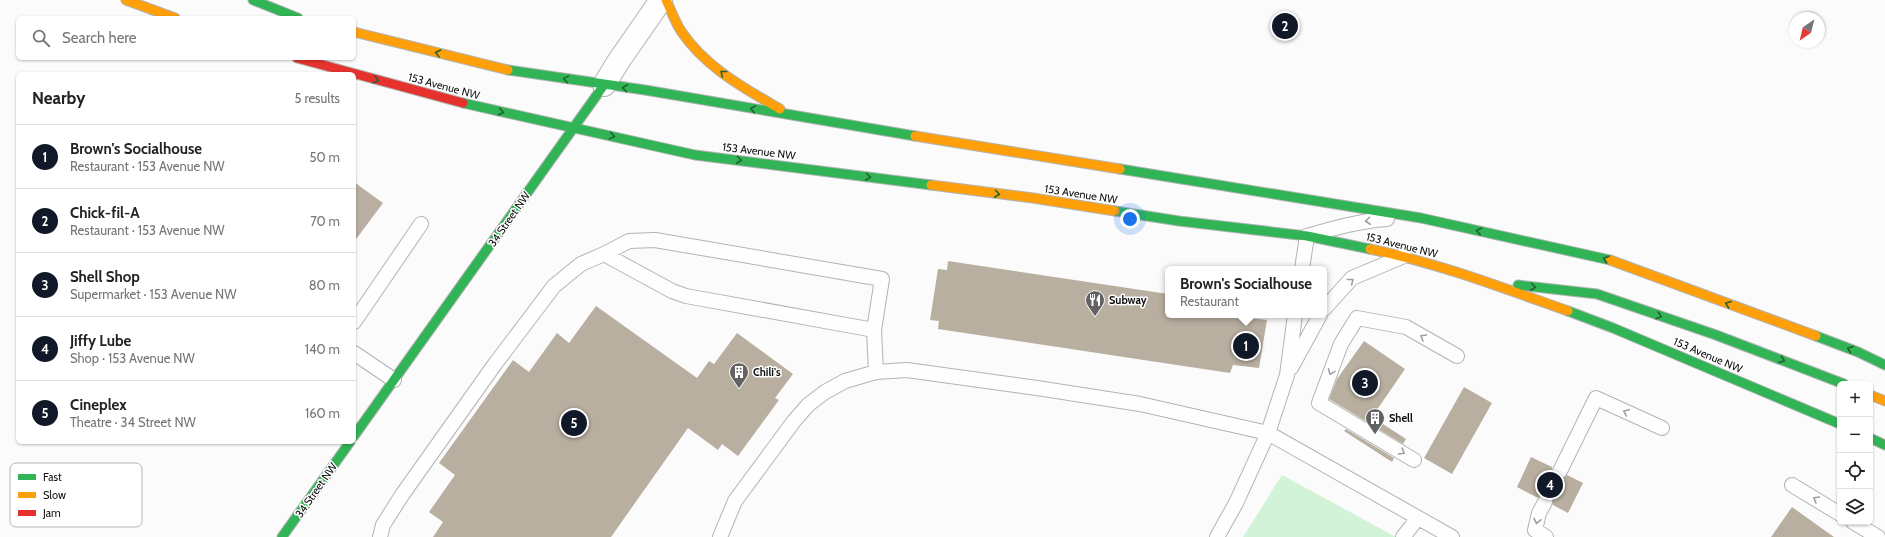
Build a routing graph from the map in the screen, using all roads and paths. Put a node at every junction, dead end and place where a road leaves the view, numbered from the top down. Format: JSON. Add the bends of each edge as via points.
{"nodes":[{"id":1,"x":126,"y":0,"type":"edge"},
{"id":2,"x":253,"y":0,"type":"edge"},
{"id":3,"x":661,"y":0,"type":"edge"},
{"id":4,"x":666,"y":0,"type":"edge"},
{"id":5,"x":170,"y":16,"type":"edge"},
{"id":6,"x":293,"y":16,"type":"edge"},
{"id":7,"x":356,"y":33,"type":"edge"},
{"id":8,"x":305,"y":60,"type":"edge"},
{"id":9,"x":349,"y":72,"type":"edge"},
{"id":10,"x":356,"y":74,"type":"edge"},
{"id":11,"x":604,"y":85,"type":"junction"},
{"id":12,"x":792,"y":116,"type":"junction"},
{"id":13,"x":574,"y":128,"type":"junction"},
{"id":14,"x":1421,"y":218,"type":"junction"},
{"id":15,"x":421,"y":224,"type":"dead end"},
{"id":16,"x":1307,"y":236,"type":"junction"},
{"id":17,"x":604,"y":254,"type":"junction"},
{"id":18,"x":1404,"y":256,"type":"junction"},
{"id":19,"x":1302,"y":266,"type":"edge"},
{"id":20,"x":1481,"y":280,"type":"junction"},
{"id":21,"x":1327,"y":306,"type":"edge"},
{"id":22,"x":1296,"y":318,"type":"edge"},
{"id":23,"x":1318,"y":318,"type":"edge"},
{"id":24,"x":356,"y":319,"type":"edge"},
{"id":25,"x":874,"y":330,"type":"junction"},
{"id":26,"x":356,"y":354,"type":"edge"},
{"id":27,"x":1457,"y":356,"type":"dead end"},
{"id":28,"x":1885,"y":365,"type":"edge"},
{"id":29,"x":876,"y":372,"type":"junction"},
{"id":30,"x":1287,"y":375,"type":"junction"},
{"id":31,"x":394,"y":380,"type":"junction"},
{"id":32,"x":1837,"y":381,"type":"edge"},
{"id":33,"x":1873,"y":396,"type":"edge"},
{"id":34,"x":1885,"y":401,"type":"edge"},
{"id":35,"x":1837,"y":423,"type":"edge"},
{"id":36,"x":1662,"y":428,"type":"dead end"},
{"id":37,"x":356,"y":433,"type":"edge"},
{"id":38,"x":1268,"y":433,"type":"junction"},
{"id":39,"x":1873,"y":439,"type":"edge"},
{"id":40,"x":349,"y":444,"type":"edge"},
{"id":41,"x":1885,"y":445,"type":"edge"},
{"id":42,"x":1414,"y":460,"type":"dead end"},
{"id":43,"x":1560,"y":471,"type":"dead end"},
{"id":44,"x":1792,"y":485,"type":"dead end"},
{"id":45,"x":1545,"y":502,"type":"dead end"},
{"id":46,"x":1837,"y":512,"type":"edge"},
{"id":47,"x":1418,"y":518,"type":"junction"},
{"id":48,"x":1858,"y":525,"type":"edge"},
{"id":49,"x":282,"y":537,"type":"edge"},
{"id":50,"x":380,"y":537,"type":"edge"},
{"id":51,"x":720,"y":537,"type":"edge"},
{"id":52,"x":1217,"y":537,"type":"edge"},
{"id":53,"x":1403,"y":537,"type":"edge"},
{"id":54,"x":1452,"y":537,"type":"edge"},
{"id":55,"x":1546,"y":537,"type":"edge"},
{"id":56,"x":1878,"y":537,"type":"edge"}],
"edges":[{"from":1,"to":5,"type":"main road"},
{"from":2,"to":6,"type":"main road"},
{"from":3,"to":11,"type":"street","name":"34 Street NW"},
{"from":12,"to":4,"type":"main road","one_way":true,"via":[[734,82],[698,53],[680,30]]},
{"from":11,"to":7,"type":"main road","one_way":true,"via":[[505,70]]},
{"from":8,"to":9,"type":"main road","name":"153 Avenue NW","one_way":true},
{"from":10,"to":13,"type":"main road","name":"153 Avenue NW","one_way":true,"via":[[476,107]]},
{"from":12,"to":11,"type":"main road","one_way":true},
{"from":11,"to":13,"type":"main road","name":"34 Street NW"},
{"from":12,"to":14,"type":"main road"},
{"from":13,"to":16,"type":"main road","name":"153 Avenue NW","one_way":true,"via":[[695,155]]},
{"from":13,"to":31,"type":"main road","name":"34 Street NW"},
{"from":14,"to":16,"type":"lane","one_way":true,"via":[[1369,220]]},
{"from":28,"to":14,"type":"main road","one_way":true,"via":[[1858,352],[1603,258]]},
{"from":15,"to":24,"type":"lane"},
{"from":16,"to":18,"type":"main road","name":"153 Avenue NW"},
{"from":16,"to":19,"type":"lane"},
{"from":17,"to":25,"type":"lane","via":[[686,296]]},
{"from":17,"to":25,"type":"lane","via":[[629,241],[655,240],[882,279]]},
{"from":17,"to":50,"type":"lane","via":[[581,264],[554,286],[494,364],[402,495],[383,524]]},
{"from":18,"to":20,"type":"main road","name":"153 Avenue NW"},
{"from":21,"to":18,"type":"lane","one_way":true,"via":[[1352,278]]},
{"from":20,"to":32,"type":"main road","one_way":true,"via":[[1597,294],[1716,335]]},
{"from":20,"to":35,"type":"main road","name":"153 Avenue NW","via":[[1613,328]]},
{"from":22,"to":30,"type":"lane"},
{"from":23,"to":30,"type":"lane"},
{"from":25,"to":29,"type":"lane"},
{"from":26,"to":31,"type":"lane"},
{"from":27,"to":42,"type":"lane","one_way":true,"via":[[1406,327],[1357,318],[1341,344],[1319,403]]},
{"from":29,"to":38,"type":"lane","via":[[928,372],[1140,404]]},
{"from":29,"to":51,"type":"lane","via":[[844,381],[825,392],[798,416],[735,502]]},
{"from":30,"to":38,"type":"lane"},
{"from":31,"to":37,"type":"main road","name":"34 Street NW"},
{"from":33,"to":34,"type":"main road"},
{"from":36,"to":43,"type":"lane","one_way":true,"via":[[1596,398]]},
{"from":38,"to":47,"type":"lane"},
{"from":38,"to":52,"type":"lane","via":[[1236,503]]},
{"from":39,"to":41,"type":"main road"},
{"from":40,"to":49,"type":"main road","name":"34 Street NW"},
{"from":46,"to":44,"type":"lane","one_way":true},
{"from":45,"to":55,"type":"lane","one_way":true,"via":[[1539,514],[1536,530]]},
{"from":47,"to":53,"type":"lane"},
{"from":47,"to":54,"type":"lane"},
{"from":48,"to":56,"type":"lane"}]}
